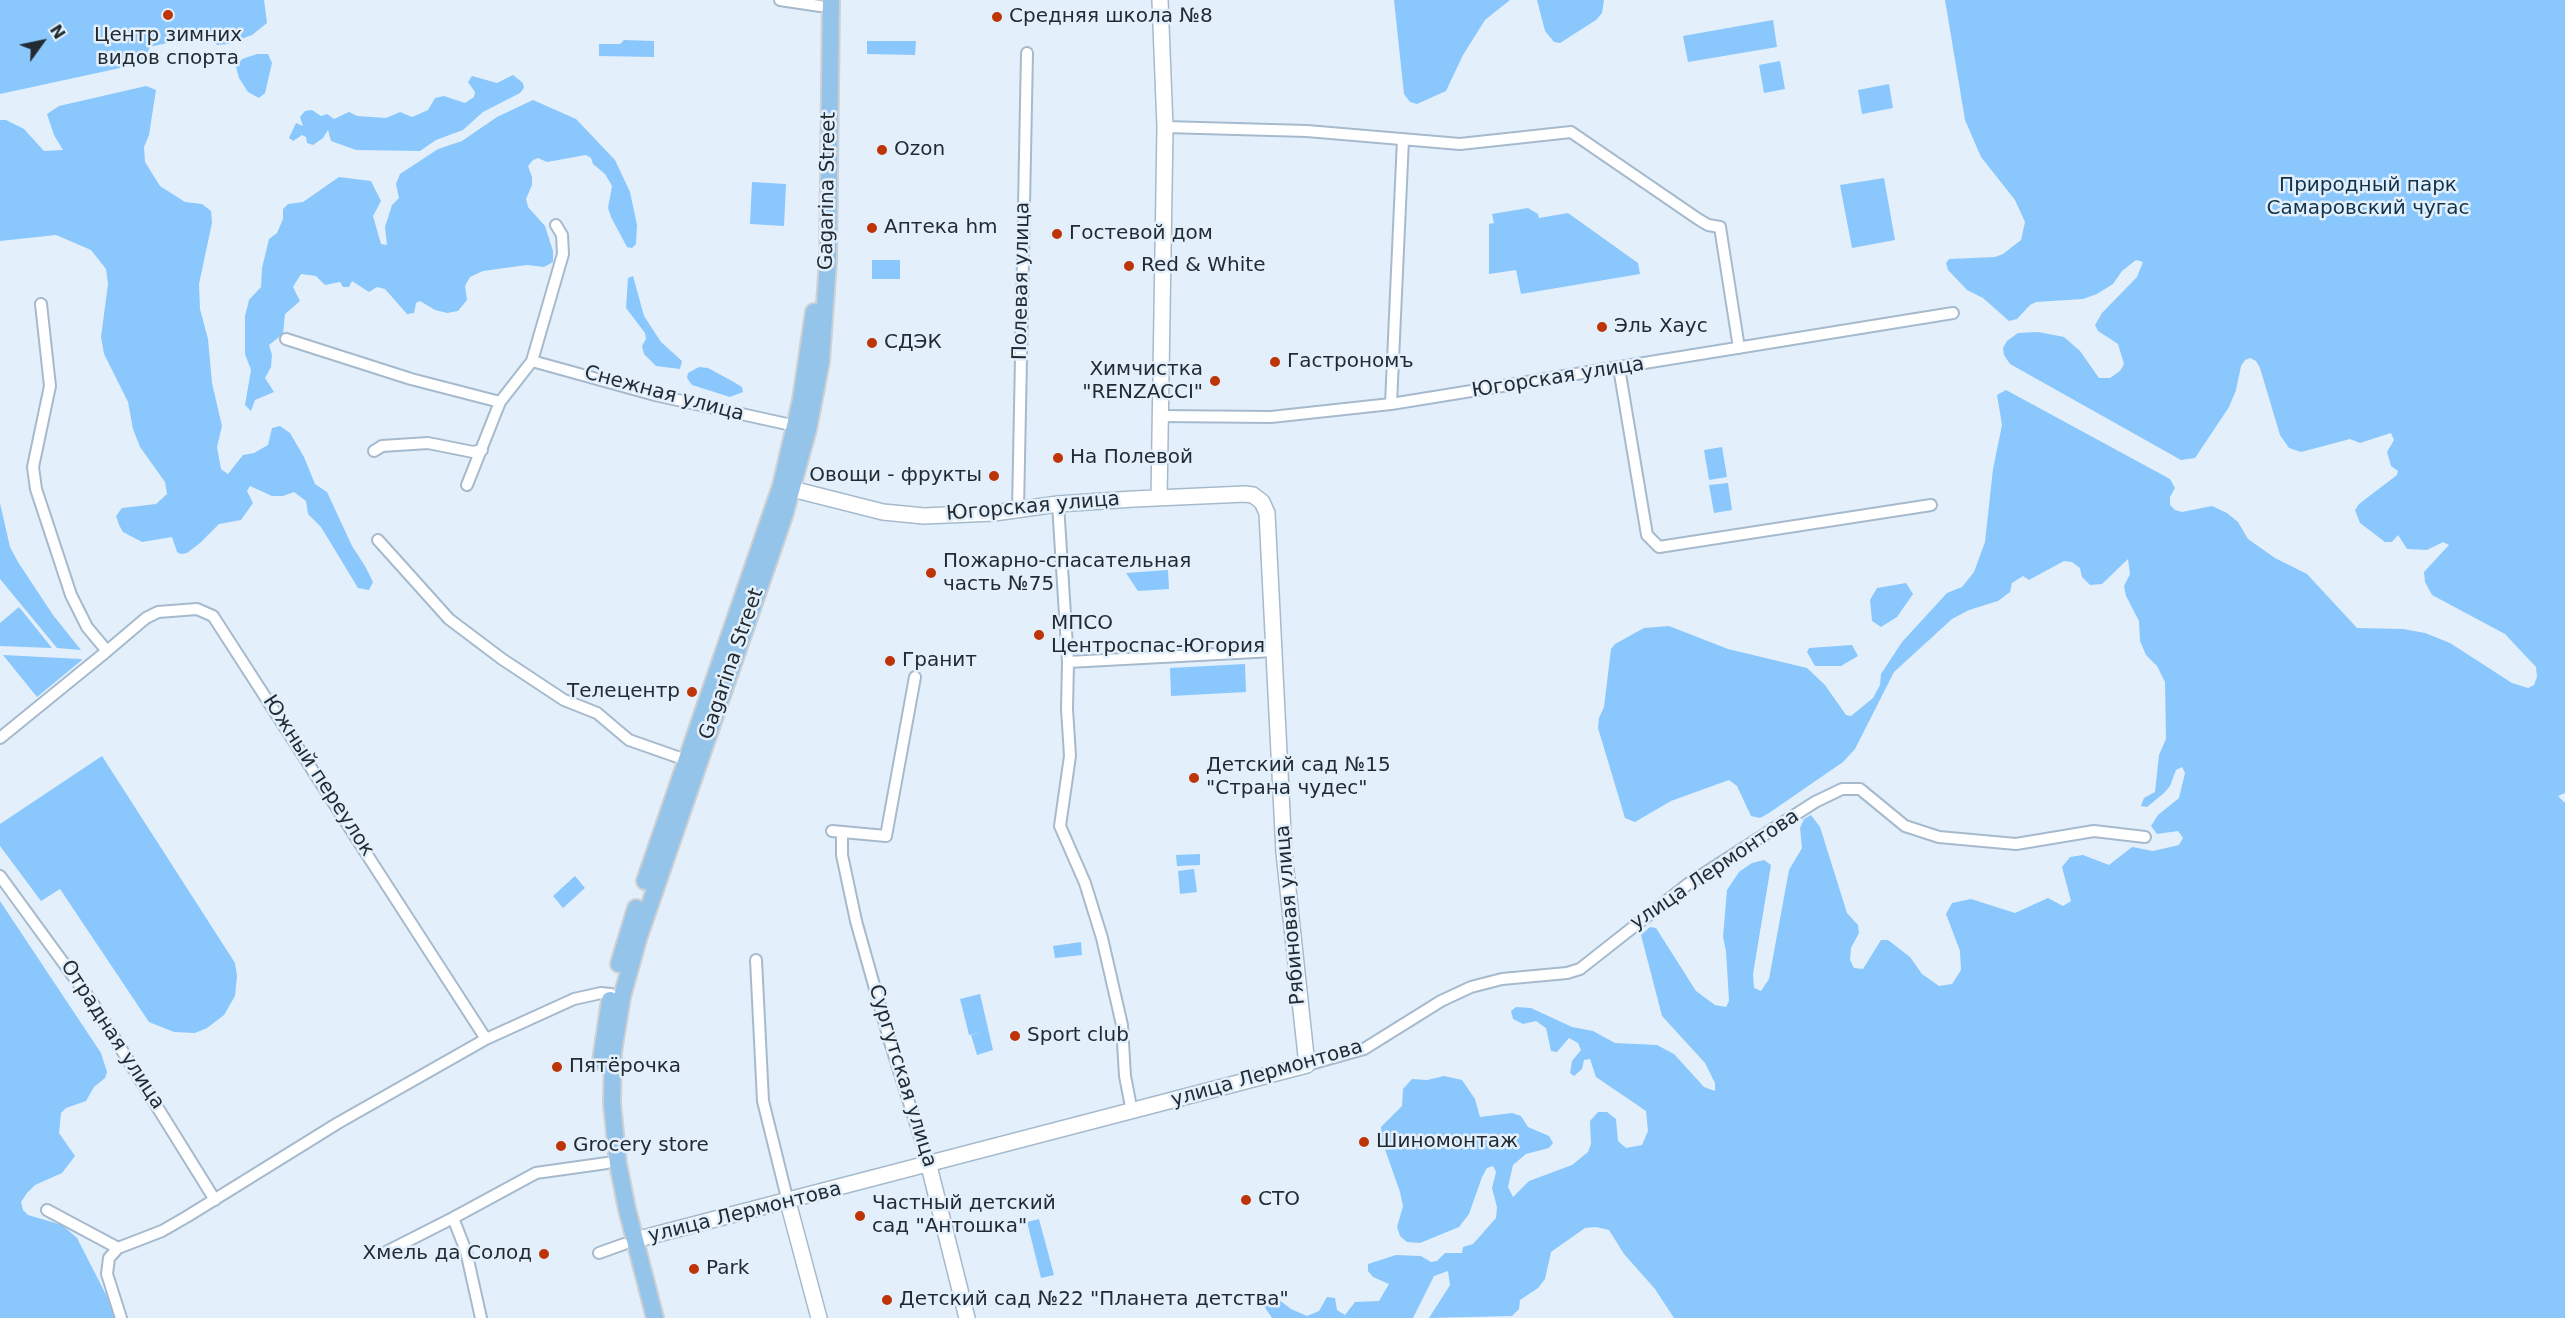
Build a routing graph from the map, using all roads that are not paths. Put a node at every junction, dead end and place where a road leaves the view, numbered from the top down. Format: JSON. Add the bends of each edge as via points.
{"nodes":[{"id":1,"x":780,"y":0,"type":"edge"},
{"id":2,"x":1160,"y":0,"type":"edge"},
{"id":3,"x":825,"y":3,"type":"edge"},
{"id":4,"x":1027,"y":53,"type":"dead end"},
{"id":5,"x":1165,"y":127,"type":"junction"},
{"id":6,"x":1403,"y":139,"type":"junction"},
{"id":7,"x":556,"y":225,"type":"dead end"},
{"id":8,"x":41,"y":304,"type":"dead end"},
{"id":9,"x":1953,"y":313,"type":"dead end"},
{"id":10,"x":286,"y":339,"type":"dead end"},
{"id":11,"x":1739,"y":348,"type":"junction"},
{"id":12,"x":532,"y":361,"type":"junction"},
{"id":13,"x":1619,"y":368,"type":"junction"},
{"id":14,"x":500,"y":402,"type":"junction"},
{"id":15,"x":1391,"y":404,"type":"junction"},
{"id":16,"x":1160,"y":416,"type":"junction"},
{"id":17,"x":802,"y":428,"type":"junction"},
{"id":18,"x":482,"y":450,"type":"junction"},
{"id":19,"x":374,"y":451,"type":"dead end"},
{"id":20,"x":467,"y":485,"type":"dead end"},
{"id":21,"x":786,"y":487,"type":"junction"},
{"id":22,"x":1159,"y":498,"type":"junction"},
{"id":23,"x":1058,"y":504,"type":"junction"},
{"id":24,"x":1931,"y":505,"type":"dead end"},
{"id":25,"x":1018,"y":510,"type":"junction"},
{"id":26,"x":1267,"y":513,"type":"joint"},
{"id":27,"x":378,"y":540,"type":"dead end"},
{"id":28,"x":107,"y":651,"type":"junction"},
{"id":29,"x":1274,"y":651,"type":"junction"},
{"id":30,"x":1068,"y":662,"type":"junction"},
{"id":31,"x":915,"y":677,"type":"dead end"},
{"id":32,"x":0,"y":738,"type":"edge"},
{"id":33,"x":692,"y":762,"type":"junction"},
{"id":34,"x":2145,"y":837,"type":"dead end"},
{"id":35,"x":0,"y":876,"type":"edge"},
{"id":36,"x":756,"y":960,"type":"dead end"},
{"id":37,"x":616,"y":996,"type":"junction"},
{"id":38,"x":486,"y":1039,"type":"junction"},
{"id":39,"x":1307,"y":1065,"type":"junction"},
{"id":40,"x":1132,"y":1112,"type":"junction"},
{"id":41,"x":607,"y":1163,"type":"junction"},
{"id":42,"x":929,"y":1166,"type":"junction"},
{"id":43,"x":215,"y":1200,"type":"junction"},
{"id":44,"x":788,"y":1202,"type":"junction"},
{"id":45,"x":46,"y":1210,"type":"dead end"},
{"id":46,"x":453,"y":1218,"type":"junction"},
{"id":47,"x":629,"y":1242,"type":"junction"},
{"id":48,"x":118,"y":1248,"type":"junction"},
{"id":49,"x":386,"y":1252,"type":"dead end"},
{"id":50,"x":599,"y":1253,"type":"dead end"},
{"id":51,"x":121,"y":1318,"type":"edge"},
{"id":52,"x":481,"y":1318,"type":"edge"},
{"id":53,"x":644,"y":1318,"type":"edge"},
{"id":54,"x":655,"y":1318,"type":"edge"},
{"id":55,"x":819,"y":1318,"type":"edge"},
{"id":56,"x":967,"y":1318,"type":"edge"}],
"edges":[{"from":1,"to":3,"type":"street"},
{"from":2,"to":5,"type":"street"},
{"from":3,"to":17,"type":"main road","name":"Gagarina Street","via":[[821,361]]},
{"from":4,"to":25,"type":"street","name":"Полевая улица"},
{"from":5,"to":6,"type":"street"},
{"from":5,"to":16,"type":"street"},
{"from":6,"to":11,"type":"street","via":[[1460,144],[1563,131],[1578,135],[1698,219],[1720,227]]},
{"from":6,"to":15,"type":"street"},
{"from":7,"to":12,"type":"street","via":[[562,235],[563,254]]},
{"from":8,"to":28,"type":"street","via":[[50,386],[33,467],[36,489],[71,596],[87,627]]},
{"from":9,"to":11,"type":"street","name":"Югорская улица"},
{"from":10,"to":14,"type":"street","via":[[411,379]]},
{"from":11,"to":13,"type":"street","name":"Югорская улица"},
{"from":12,"to":14,"type":"street"},
{"from":12,"to":17,"type":"street","name":"Снежная улица","via":[[655,395]]},
{"from":13,"to":15,"type":"street","name":"Югорская улица"},
{"from":13,"to":24,"type":"street","via":[[1647,535],[1659,547]]},
{"from":14,"to":18,"type":"street"},
{"from":15,"to":16,"type":"street","name":"Югорская улица","via":[[1270,417]]},
{"from":16,"to":22,"type":"street"},
{"from":17,"to":21,"type":"main road","name":"Gagarina Street"},
{"from":18,"to":19,"type":"street","via":[[472,452],[428,443],[382,446]]},
{"from":18,"to":20,"type":"street"},
{"from":21,"to":25,"type":"street","name":"Югорская улица","via":[[910,515]]},
{"from":21,"to":33,"type":"main road","name":"Gagarina Street"},
{"from":22,"to":23,"type":"street","name":"Югорская улица"},
{"from":22,"to":26,"type":"street","name":"Югорская улица","via":[[1245,494],[1258,498]]},
{"from":23,"to":25,"type":"street","name":"Югорская улица"},
{"from":23,"to":30,"type":"street"},
{"from":26,"to":29,"type":"street","name":"Рябиновая улица"},
{"from":27,"to":33,"type":"street","via":[[449,619],[502,659],[564,700],[597,713],[629,740]]},
{"from":28,"to":32,"type":"street"},
{"from":28,"to":38,"type":"street","name":"Южный переулок","via":[[158,612],[197,609],[213,616]]},
{"from":29,"to":30,"type":"street"},
{"from":29,"to":39,"type":"street","name":"Рябиновая улица","via":[[1284,853]]},
{"from":30,"to":40,"type":"street","via":[[1070,766],[1060,826],[1080,870],[1102,938],[1122,1025]]},
{"from":31,"to":42,"type":"street","name":"Сургутская улица","via":[[886,836],[837,832],[856,921]]},
{"from":33,"to":37,"type":"main road","name":"Gagarina Street"},
{"from":34,"to":39,"type":"street","name":"улица Лермонтова","via":[[2076,833],[2016,844],[1939,837],[1905,826],[1860,789],[1842,789],[1815,802],[1688,884],[1580,969],[1471,987],[1369,1046]]},
{"from":35,"to":43,"type":"street","name":"Отрадная улица","via":[[82,987]]},
{"from":36,"to":44,"type":"street","via":[[763,1101]]},
{"from":37,"to":38,"type":"street","via":[[591,994],[574,999]]},
{"from":37,"to":41,"type":"main road","name":"Gagarina Street","via":[[601,1072]]},
{"from":37,"to":47,"type":"main road","name":"Gagarina Street","via":[[613,1124]]},
{"from":38,"to":43,"type":"street"},
{"from":39,"to":40,"type":"street","name":"улица Лермонтова"},
{"from":40,"to":42,"type":"street","name":"улица Лермонтова"},
{"from":41,"to":46,"type":"street","via":[[536,1173]]},
{"from":41,"to":47,"type":"main road","name":"Gagarina Street"},
{"from":42,"to":44,"type":"street","name":"улица Лермонтова"},
{"from":42,"to":56,"type":"street","name":"Сургутская улица"},
{"from":43,"to":48,"type":"street","via":[[162,1231]]},
{"from":44,"to":47,"type":"street","name":"улица Лермонтова"},
{"from":44,"to":55,"type":"street"},
{"from":45,"to":48,"type":"street"},
{"from":46,"to":49,"type":"street"},
{"from":46,"to":52,"type":"street","via":[[466,1251]]},
{"from":47,"to":50,"type":"street"},
{"from":47,"to":53,"type":"main road","name":"Gagarina Street"},
{"from":47,"to":54,"type":"main road","name":"Gagarina Street"},
{"from":48,"to":51,"type":"street","via":[[109,1258],[106,1274]]}]}
